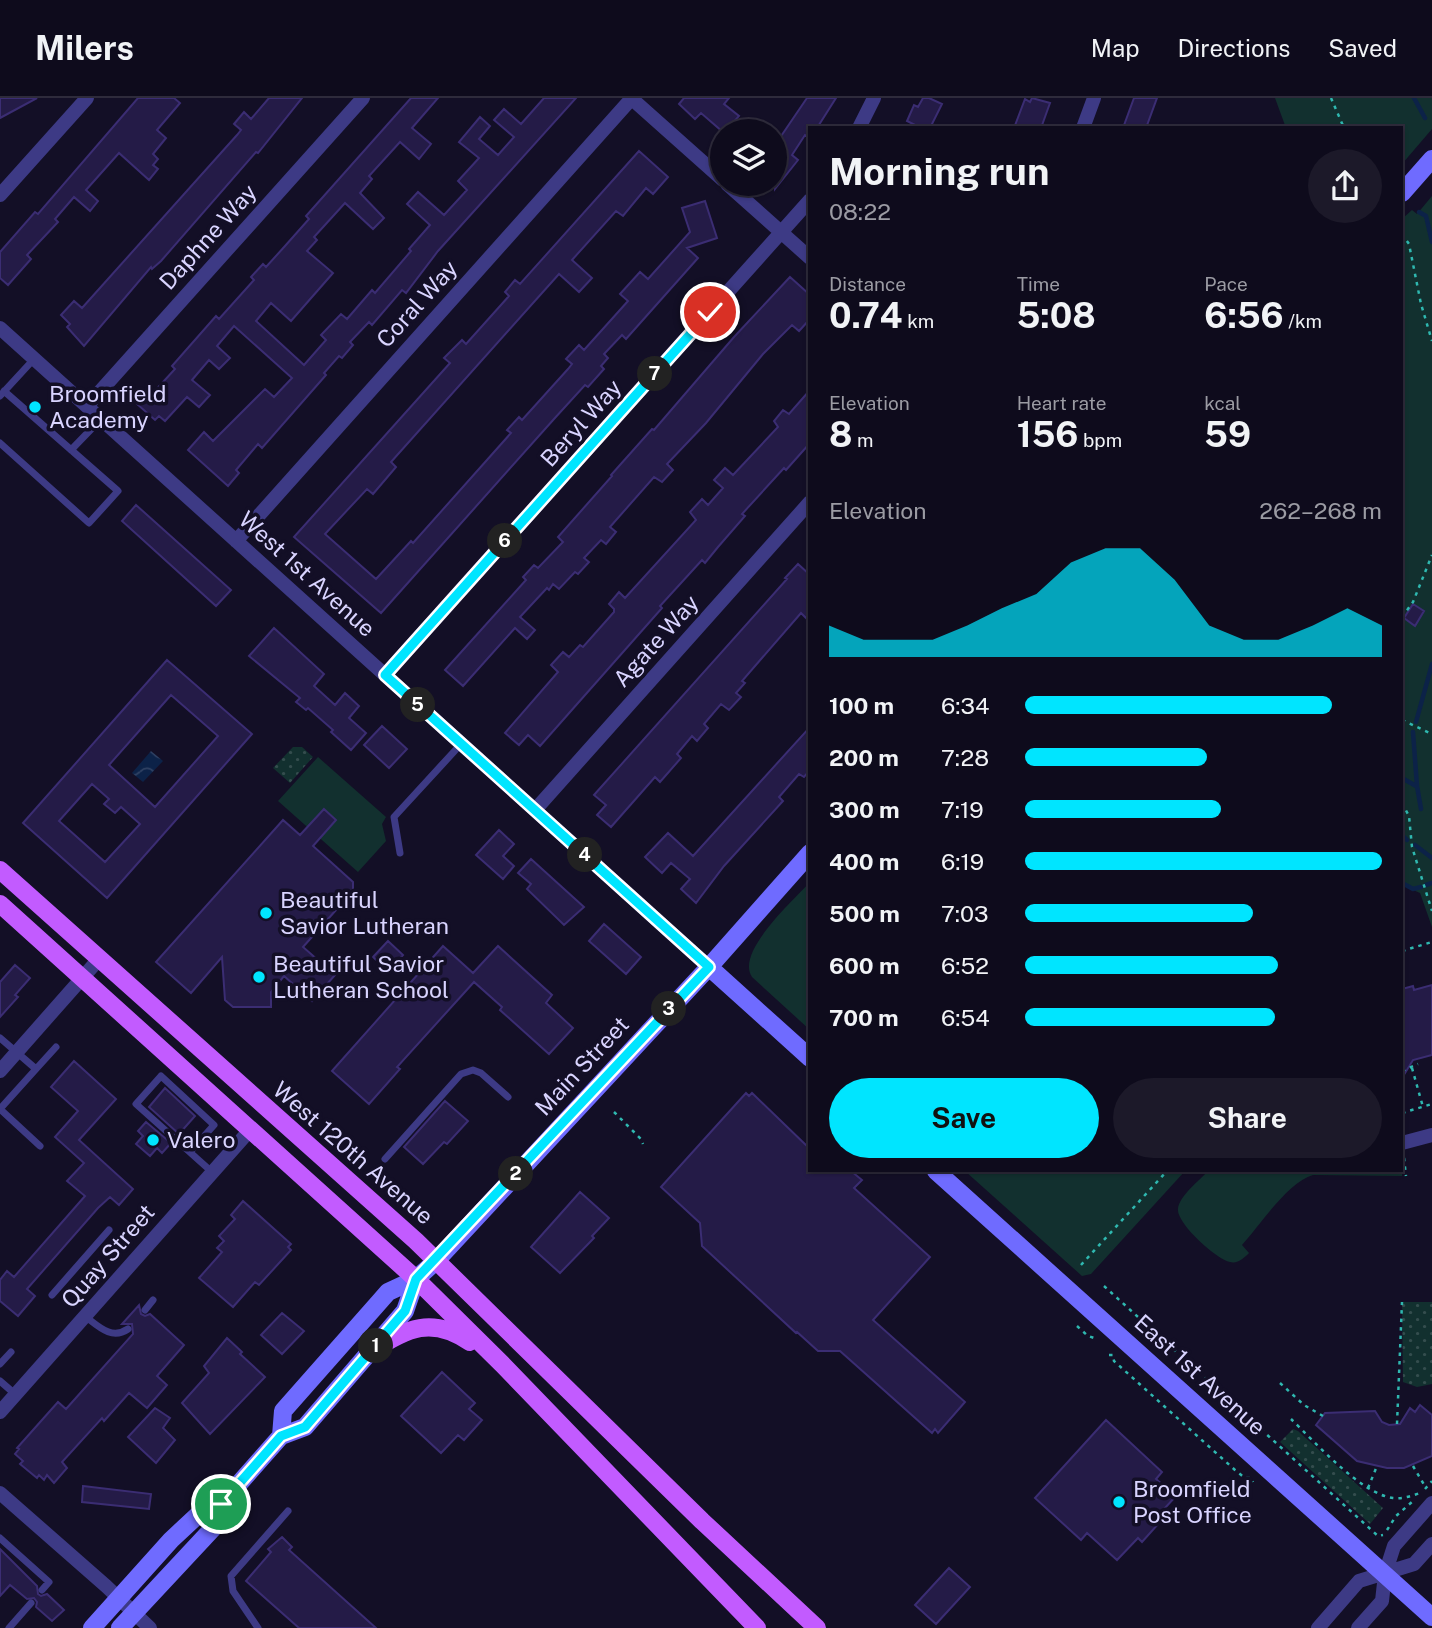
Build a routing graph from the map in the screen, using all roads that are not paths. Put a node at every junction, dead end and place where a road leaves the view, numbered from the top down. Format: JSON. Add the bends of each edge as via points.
{"nodes":[{"id":1,"x":87,"y":98,"type":"edge"},
{"id":2,"x":363,"y":98,"type":"edge"},
{"id":3,"x":632,"y":98,"type":"edge"},
{"id":4,"x":874,"y":98,"type":"edge"},
{"id":5,"x":1094,"y":98,"type":"edge"},
{"id":6,"x":860,"y":126,"type":"edge"},
{"id":7,"x":1084,"y":126,"type":"edge"},
{"id":8,"x":1432,"y":159,"type":"edge"},
{"id":9,"x":710,"y":168,"type":"edge"},
{"id":10,"x":1403,"y":192,"type":"edge"},
{"id":11,"x":0,"y":195,"type":"edge"},
{"id":12,"x":741,"y":196,"type":"edge"},
{"id":13,"x":808,"y":202,"type":"edge"},
{"id":14,"x":782,"y":232,"type":"junction"},
{"id":15,"x":808,"y":256,"type":"edge"},
{"id":16,"x":0,"y":328,"type":"edge"},
{"id":17,"x":34,"y":359,"type":"junction"},
{"id":18,"x":2,"y":393,"type":"edge"},
{"id":19,"x":87,"y":406,"type":"junction"},
{"id":20,"x":101,"y":419,"type":"junction"},
{"id":21,"x":0,"y":443,"type":"edge"},
{"id":22,"x":71,"y":450,"type":"junction"},
{"id":23,"x":808,"y":504,"type":"edge"},
{"id":24,"x":236,"y":541,"type":"junction"},
{"id":25,"x":385,"y":675,"type":"junction"},
{"id":26,"x":461,"y":744,"type":"junction"},
{"id":27,"x":535,"y":810,"type":"junction"},
{"id":28,"x":400,"y":853,"type":"dead end"},
{"id":29,"x":808,"y":855,"type":"edge"},
{"id":30,"x":0,"y":870,"type":"edge"},
{"id":31,"x":0,"y":904,"type":"edge"},
{"id":32,"x":99,"y":959,"type":"junction"},
{"id":33,"x":709,"y":967,"type":"junction"},
{"id":34,"x":81,"y":978,"type":"junction"},
{"id":35,"x":0,"y":1038,"type":"edge"},
{"id":36,"x":55,"y":1047,"type":"dead end"},
{"id":37,"x":16,"y":1053,"type":"junction"},
{"id":38,"x":808,"y":1056,"type":"edge"},
{"id":39,"x":36,"y":1069,"type":"junction"},
{"id":40,"x":0,"y":1070,"type":"edge"},
{"id":41,"x":508,"y":1097,"type":"dead end"},
{"id":42,"x":0,"y":1109,"type":"edge"},
{"id":43,"x":250,"y":1130,"type":"junction"},
{"id":44,"x":1432,"y":1135,"type":"edge"},
{"id":45,"x":40,"y":1146,"type":"dead end"},
{"id":46,"x":1403,"y":1147,"type":"edge"},
{"id":47,"x":190,"y":1152,"type":"junction"},
{"id":48,"x":385,"y":1159,"type":"dead end"},
{"id":49,"x":213,"y":1172,"type":"junction"},
{"id":50,"x":937,"y":1172,"type":"edge"},
{"id":51,"x":109,"y":1230,"type":"dead end"},
{"id":52,"x":436,"y":1260,"type":"junction"},
{"id":53,"x":416,"y":1279,"type":"junction"},
{"id":54,"x":52,"y":1295,"type":"dead end"},
{"id":55,"x":153,"y":1300,"type":"dead end"},
{"id":56,"x":145,"y":1310,"type":"dead end"},
{"id":57,"x":86,"y":1317,"type":"junction"},
{"id":58,"x":128,"y":1329,"type":"dead end"},
{"id":59,"x":372,"y":1351,"type":"junction"},
{"id":60,"x":10,"y":1352,"type":"dead end"},
{"id":61,"x":0,"y":1364,"type":"edge"},
{"id":62,"x":502,"y":1364,"type":"junction"},
{"id":63,"x":0,"y":1381,"type":"edge"},
{"id":64,"x":16,"y":1394,"type":"junction"},
{"id":65,"x":0,"y":1412,"type":"edge"},
{"id":66,"x":281,"y":1436,"type":"junction"},
{"id":67,"x":0,"y":1493,"type":"edge"},
{"id":68,"x":1427,"y":1498,"type":"edge"},
{"id":69,"x":221,"y":1504,"type":"junction"},
{"id":70,"x":288,"y":1511,"type":"dead end"},
{"id":71,"x":0,"y":1538,"type":"edge"},
{"id":72,"x":1432,"y":1544,"type":"edge"},
{"id":73,"x":1385,"y":1574,"type":"junction"},
{"id":74,"x":42,"y":1590,"type":"dead end"},
{"id":75,"x":118,"y":1598,"type":"junction"},
{"id":76,"x":31,"y":1603,"type":"dead end"},
{"id":77,"x":134,"y":1613,"type":"junction"},
{"id":78,"x":1432,"y":1617,"type":"edge"},
{"id":79,"x":9,"y":1628,"type":"edge"},
{"id":80,"x":92,"y":1628,"type":"edge"},
{"id":81,"x":120,"y":1628,"type":"edge"},
{"id":82,"x":150,"y":1628,"type":"edge"},
{"id":83,"x":258,"y":1628,"type":"edge"},
{"id":84,"x":757,"y":1628,"type":"edge"},
{"id":85,"x":817,"y":1628,"type":"edge"},
{"id":86,"x":1318,"y":1628,"type":"edge"},
{"id":87,"x":1358,"y":1628,"type":"edge"}],
"edges":[{"from":1,"to":11,"type":"street"},
{"from":2,"to":19,"type":"street","name":"Daphne Way"},
{"from":3,"to":9,"type":"street"},
{"from":3,"to":24,"type":"street","name":"Coral Way"},
{"from":4,"to":6,"type":"street"},
{"from":5,"to":7,"type":"street"},
{"from":8,"to":10,"type":"main road"},
{"from":12,"to":14,"type":"street"},
{"from":13,"to":14,"type":"street","name":"Beryl Way"},
{"from":14,"to":15,"type":"street"},
{"from":14,"to":25,"type":"street","name":"Beryl Way"},
{"from":16,"to":17,"type":"street","name":"West 1st Avenue"},
{"from":17,"to":18,"type":"lane"},
{"from":17,"to":19,"type":"street","name":"West 1st Avenue"},
{"from":18,"to":22,"type":"lane"},
{"from":19,"to":20,"type":"street","name":"West 1st Avenue"},
{"from":20,"to":22,"type":"lane"},
{"from":20,"to":24,"type":"street","name":"West 1st Avenue"},
{"from":21,"to":22,"type":"lane","via":[[89,523],[118,491]]},
{"from":23,"to":27,"type":"street","name":"Agate Way"},
{"from":24,"to":25,"type":"street","name":"West 1st Avenue"},
{"from":25,"to":26,"type":"street","name":"West 1st Avenue"},
{"from":26,"to":27,"type":"street","name":"West 1st Avenue"},
{"from":26,"to":28,"type":"lane","via":[[394,817]]},
{"from":27,"to":33,"type":"street","name":"West 1st Avenue"},
{"from":29,"to":33,"type":"main road","name":"Main Street"},
{"from":30,"to":32,"type":"main road","name":"West 120th Avenue"},
{"from":31,"to":34,"type":"main road"},
{"from":32,"to":34,"type":"street"},
{"from":32,"to":52,"type":"main road","name":"West 120th Avenue"},
{"from":33,"to":38,"type":"main road"},
{"from":33,"to":52,"type":"main road","name":"Main Street"},
{"from":34,"to":37,"type":"street"},
{"from":34,"to":43,"type":"main road"},
{"from":35,"to":37,"type":"lane"},
{"from":36,"to":39,"type":"lane"},
{"from":37,"to":39,"type":"lane"},
{"from":37,"to":40,"type":"street"},
{"from":39,"to":42,"type":"lane"},
{"from":41,"to":48,"type":"lane","via":[[481,1073],[461,1074]]},
{"from":42,"to":45,"type":"lane"},
{"from":43,"to":49,"type":"street","name":"Quay Street"},
{"from":43,"to":53,"type":"main road"},
{"from":44,"to":46,"type":"street"},
{"from":47,"to":47,"type":"lane","via":[[136,1104],[161,1076],[214,1125]]},
{"from":47,"to":49,"type":"lane"},
{"from":49,"to":57,"type":"street","name":"Quay Street"},
{"from":50,"to":73,"type":"main road","name":"East 1st Avenue"},
{"from":51,"to":54,"type":"lane"},
{"from":52,"to":53,"type":"main road","name":"Main Street"},
{"from":52,"to":85,"type":"main road","name":"West 120th Avenue"},
{"from":53,"to":59,"type":"main road","name":"Main Street","via":[[405,1311]]},
{"from":53,"to":62,"type":"main road"},
{"from":53,"to":66,"type":"main road","name":"Main Street","via":[[388,1292],[283,1411]]},
{"from":55,"to":56,"type":"lane"},
{"from":57,"to":58,"type":"lane","via":[[109,1334]]},
{"from":57,"to":64,"type":"street","name":"Quay Street"},
{"from":59,"to":62,"type":"main road","via":[[408,1329],[440,1328],[453,1330]]},
{"from":59,"to":66,"type":"main road","name":"Main Street","via":[[305,1427]]},
{"from":60,"to":61,"type":"lane"},
{"from":62,"to":84,"type":"main road"},
{"from":63,"to":64,"type":"lane"},
{"from":64,"to":65,"type":"street","name":"Quay Street"},
{"from":66,"to":69,"type":"main road","name":"Main Street"},
{"from":67,"to":75,"type":"street"},
{"from":68,"to":73,"type":"street","via":[[1394,1546]]},
{"from":69,"to":75,"type":"main road","name":"Main Street","via":[[201,1512]]},
{"from":69,"to":77,"type":"main road","name":"Main Street","via":[[215,1526]]},
{"from":70,"to":83,"type":"lane","via":[[231,1576],[233,1591]]},
{"from":71,"to":74,"type":"lane","via":[[49,1583]]},
{"from":72,"to":73,"type":"street","via":[[1414,1564]]},
{"from":73,"to":78,"type":"main road","name":"East 1st Avenue"},
{"from":73,"to":86,"type":"street","via":[[1359,1581]]},
{"from":73,"to":87,"type":"street","via":[[1382,1601]]},
{"from":75,"to":77,"type":"street"},
{"from":75,"to":80,"type":"main road","name":"Main Street"},
{"from":76,"to":79,"type":"lane"},
{"from":77,"to":81,"type":"main road","name":"Main Street"},
{"from":77,"to":82,"type":"street"}]}
